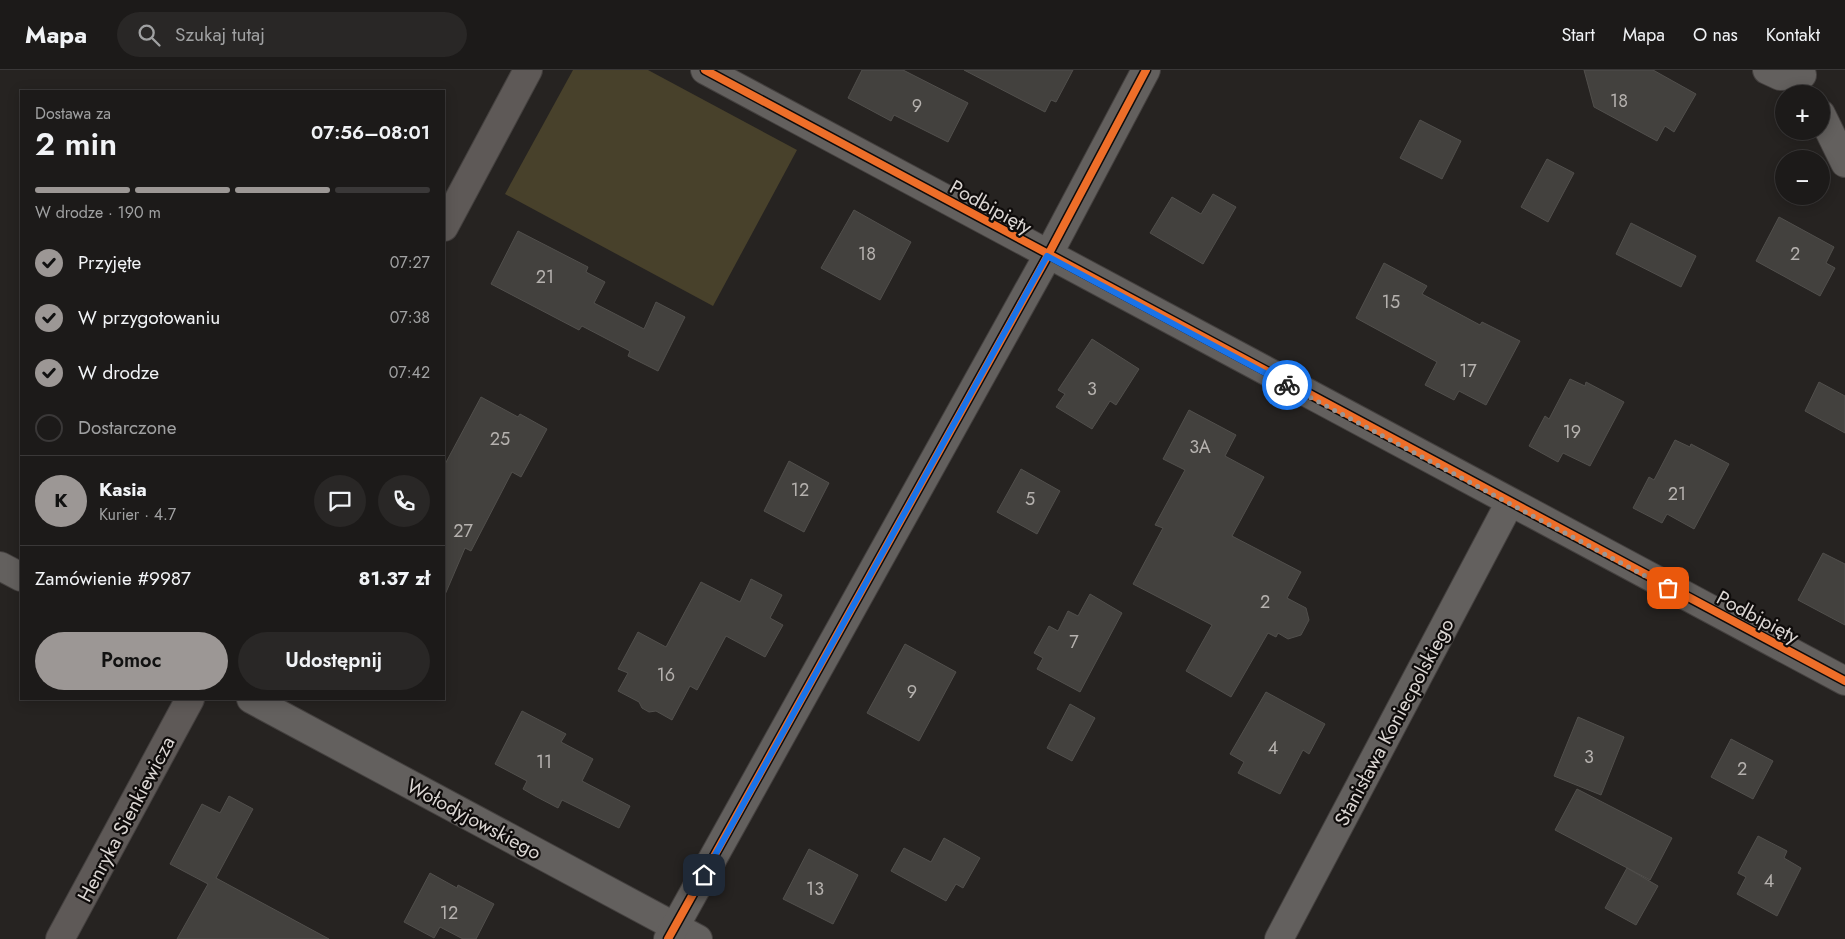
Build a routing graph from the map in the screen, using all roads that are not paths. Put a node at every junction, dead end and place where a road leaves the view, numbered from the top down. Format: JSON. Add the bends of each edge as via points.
{"nodes":[{"id":1,"x":528,"y":70,"type":"edge"},
{"id":2,"x":705,"y":70,"type":"edge"},
{"id":3,"x":1146,"y":70,"type":"edge"},
{"id":4,"x":1767,"y":70,"type":"edge"},
{"id":5,"x":1804,"y":80,"type":"edge"},
{"id":6,"x":1830,"y":132,"type":"edge"},
{"id":7,"x":1845,"y":163,"type":"edge"},
{"id":8,"x":445,"y":225,"type":"edge"},
{"id":9,"x":1047,"y":256,"type":"junction"},
{"id":10,"x":1509,"y":504,"type":"junction"},
{"id":11,"x":0,"y":566,"type":"edge"},
{"id":12,"x":20,"y":576,"type":"edge"},
{"id":13,"x":1845,"y":680,"type":"edge"},
{"id":14,"x":189,"y":700,"type":"edge"},
{"id":15,"x":253,"y":700,"type":"edge"},
{"id":16,"x":680,"y":935,"type":"edge"},
{"id":17,"x":60,"y":939,"type":"edge"},
{"id":18,"x":1279,"y":939,"type":"edge"}],
"edges":[{"from":1,"to":8,"type":"street"},
{"from":2,"to":9,"type":"street","name":"Podbipięty"},
{"from":3,"to":9,"type":"street"},
{"from":4,"to":5,"type":"street"},
{"from":6,"to":7,"type":"street"},
{"from":9,"to":10,"type":"street","name":"Podbipięty"},
{"from":9,"to":16,"type":"street"},
{"from":10,"to":13,"type":"street","name":"Podbipięty"},
{"from":10,"to":18,"type":"street","name":"Stanisława Koniecpolskiego"},
{"from":11,"to":12,"type":"street"},
{"from":14,"to":17,"type":"street","name":"Henryka Sienkiewicza"},
{"from":15,"to":16,"type":"street","name":"Wołodyjowskiego"}]}
